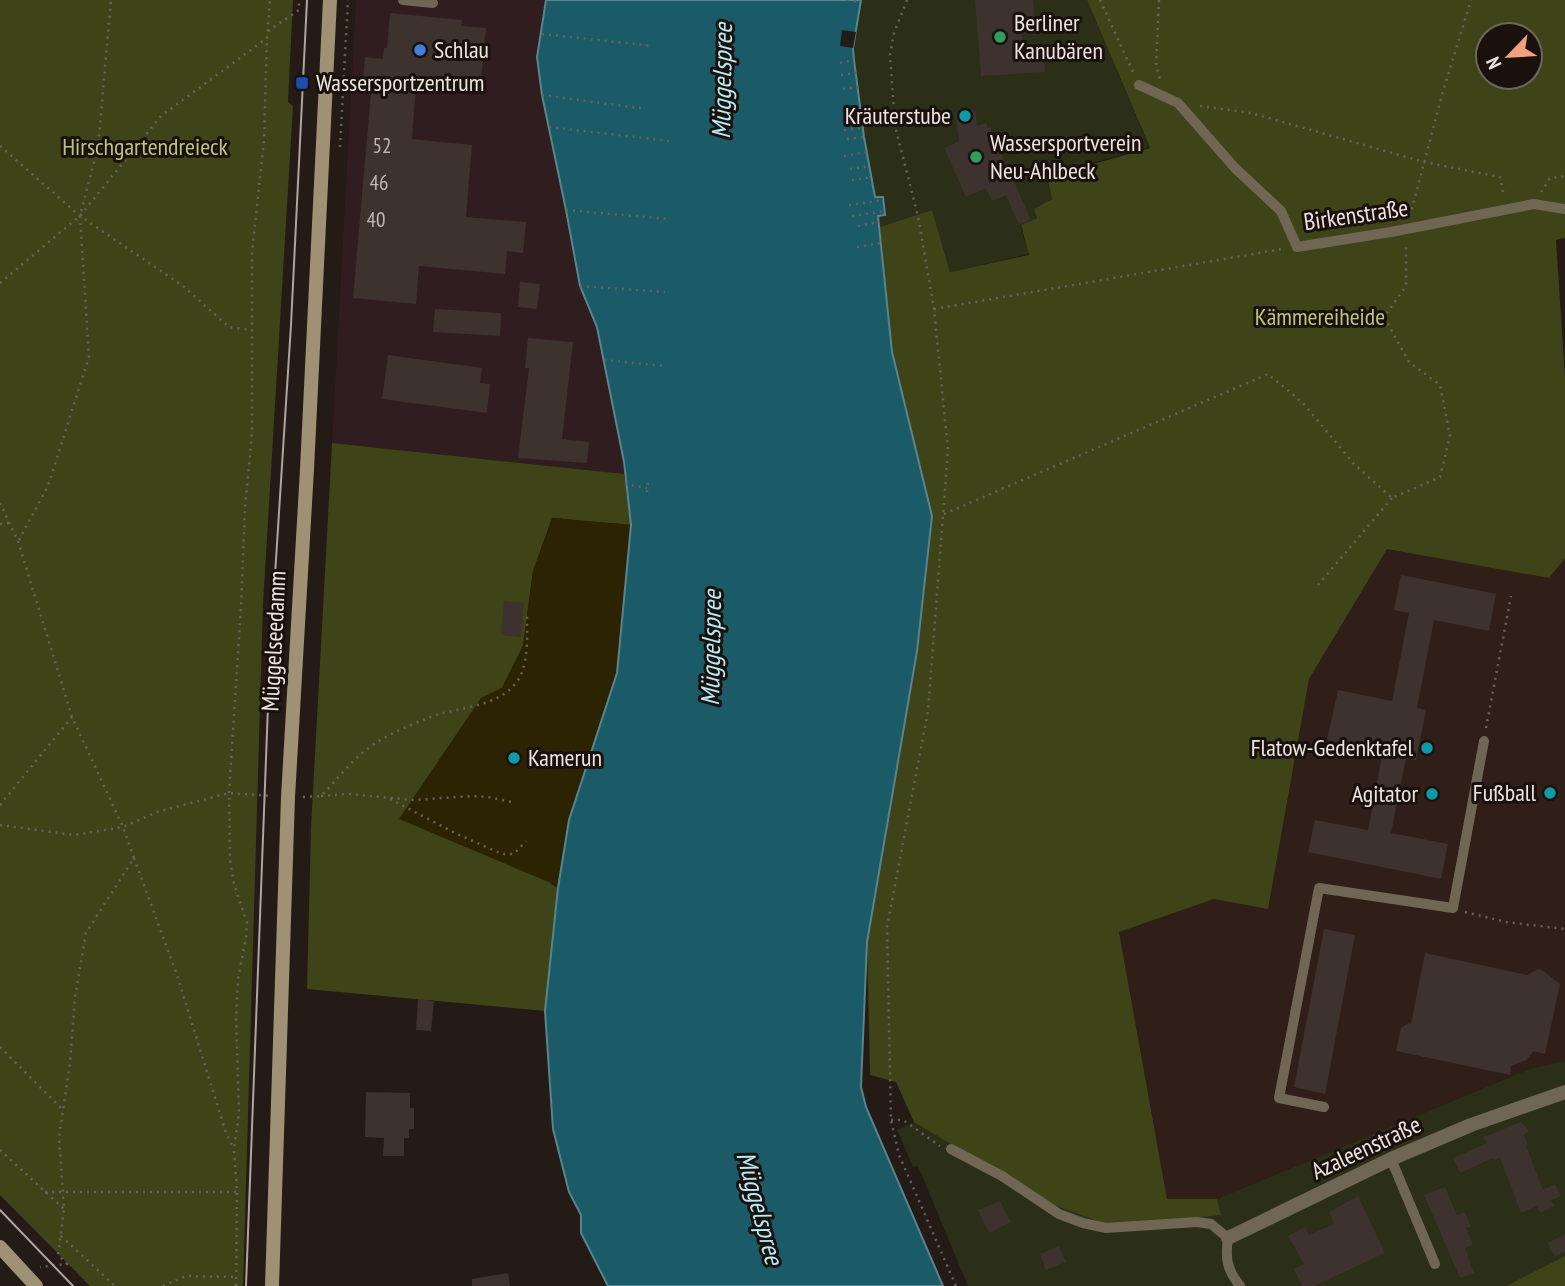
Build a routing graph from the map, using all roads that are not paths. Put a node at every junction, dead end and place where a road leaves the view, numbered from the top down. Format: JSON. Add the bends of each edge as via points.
{"nodes":[{"id":1,"x":330,"y":0,"type":"edge"},
{"id":2,"x":402,"y":0,"type":"edge"},
{"id":3,"x":433,"y":3,"type":"dead end"},
{"id":4,"x":1139,"y":85,"type":"road end"},
{"id":5,"x":1565,"y":209,"type":"edge"},
{"id":6,"x":1484,"y":741,"type":"road end"},
{"id":7,"x":1565,"y":1092,"type":"edge"},
{"id":8,"x":1324,"y":1107,"type":"dead end"},
{"id":9,"x":951,"y":1149,"type":"road end"},
{"id":10,"x":1391,"y":1159,"type":"junction"},
{"id":11,"x":1228,"y":1238,"type":"junction"},
{"id":12,"x":0,"y":1247,"type":"edge"},
{"id":13,"x":1435,"y":1264,"type":"dead end"},
{"id":14,"x":1233,"y":1283,"type":"edge"},
{"id":15,"x":36,"y":1285,"type":"edge"},
{"id":16,"x":272,"y":1286,"type":"edge"}],
"edges":[{"from":1,"to":16,"type":"main road","name":"Müggelseedamm","via":[[288,797]]},
{"from":2,"to":3,"type":"lane"},
{"from":4,"to":5,"type":"lane","name":"Birkenstraße","via":[[1178,103],[1235,168],[1281,211],[1297,247],[1534,204]]},
{"from":6,"to":8,"type":"lane","via":[[1453,908],[1319,888],[1279,1098]]},
{"from":7,"to":10,"type":"street","name":"Azaleenstraße"},
{"from":9,"to":11,"type":"lane","via":[[1059,1214],[1083,1223],[1107,1228],[1197,1222],[1211,1224]]},
{"from":10,"to":11,"type":"street","name":"Azaleenstraße"},
{"from":10,"to":13,"type":"lane"},
{"from":11,"to":14,"type":"lane","via":[[1225,1255]]},
{"from":12,"to":15,"type":"main road"}]}
